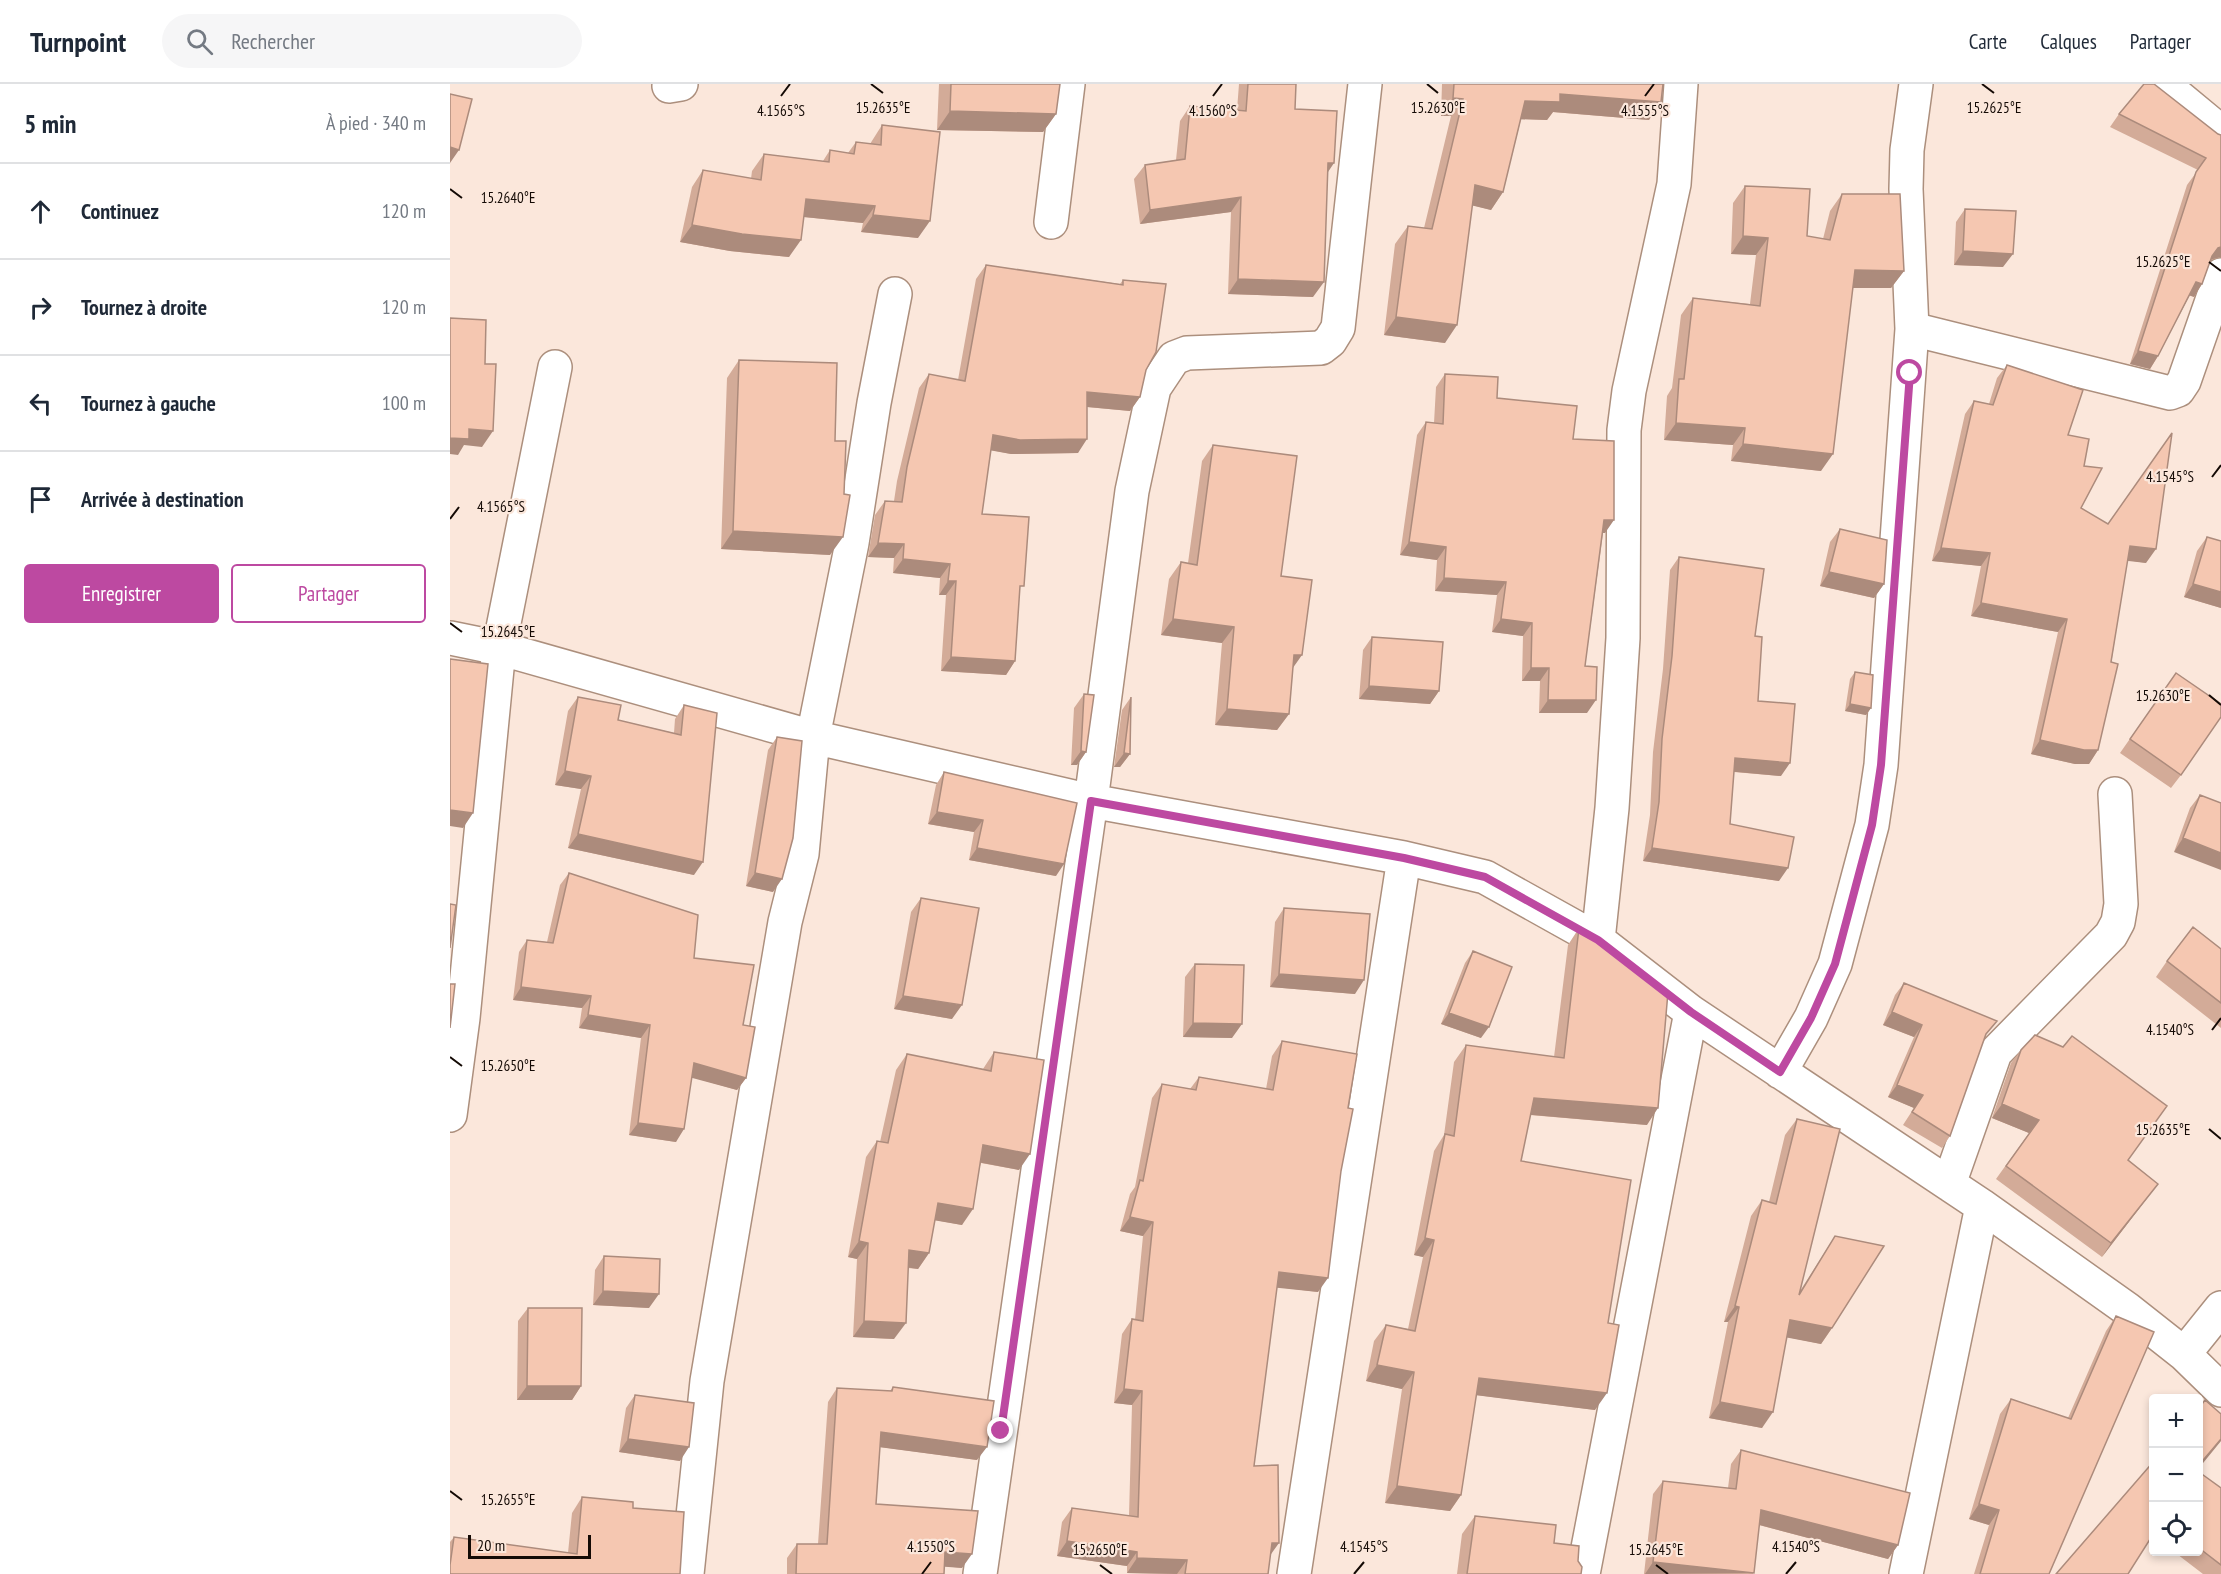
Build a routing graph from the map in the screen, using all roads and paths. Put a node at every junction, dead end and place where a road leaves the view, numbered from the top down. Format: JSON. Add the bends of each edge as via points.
{"nodes":[{"id":1,"x":1068,"y":84,"type":"edge"},
{"id":2,"x":1365,"y":84,"type":"edge"},
{"id":3,"x":1681,"y":84,"type":"edge"},
{"id":4,"x":1916,"y":84,"type":"edge"},
{"id":5,"x":2163,"y":84,"type":"edge"},
{"id":6,"x":2221,"y":132,"type":"edge"},
{"id":7,"x":1051,"y":222,"type":"dead end"},
{"id":8,"x":2221,"y":275,"type":"edge"},
{"id":9,"x":895,"y":294,"type":"dead end"},
{"id":10,"x":1912,"y":329,"type":"junction"},
{"id":11,"x":555,"y":367,"type":"dead end"},
{"id":12,"x":450,"y":638,"type":"edge"},
{"id":13,"x":499,"y":648,"type":"junction"},
{"id":14,"x":813,"y":737,"type":"junction"},
{"id":15,"x":2115,"y":794,"type":"dead end"},
{"id":16,"x":1091,"y":801,"type":"junction"},
{"id":17,"x":1404,"y":858,"type":"junction"},
{"id":18,"x":1598,"y":940,"type":"junction"},
{"id":19,"x":1691,"y":1012,"type":"junction"},
{"id":20,"x":1780,"y":1072,"type":"junction"},
{"id":21,"x":450,"y":1116,"type":"edge"},
{"id":22,"x":1949,"y":1184,"type":"junction"},
{"id":23,"x":1982,"y":1206,"type":"junction"},
{"id":24,"x":2221,"y":1308,"type":"edge"},
{"id":25,"x":2184,"y":1354,"type":"junction"},
{"id":26,"x":2221,"y":1390,"type":"edge"},
{"id":27,"x":687,"y":1574,"type":"edge"},
{"id":28,"x":980,"y":1574,"type":"edge"},
{"id":29,"x":1294,"y":1574,"type":"edge"},
{"id":30,"x":1583,"y":1574,"type":"edge"},
{"id":31,"x":1906,"y":1574,"type":"edge"}],
"edges":[{"from":1,"to":7,"type":"street"},
{"from":2,"to":16,"type":"street","via":[[1338,328],[1330,341],[1321,348],[1187,353],[1174,358],[1154,388],[1123,548]]},
{"from":3,"to":18,"type":"street","via":[[1674,184],[1624,429],[1623,638],[1612,808]]},
{"from":4,"to":10,"type":"street","via":[[1906,189]]},
{"from":5,"to":6,"type":"street"},
{"from":8,"to":10,"type":"street","via":[[2184,381],[2170,393]]},
{"from":9,"to":14,"type":"street","via":[[852,543]]},
{"from":10,"to":20,"type":"street","via":[[1881,765],[1872,825],[1835,964],[1811,1018]]},
{"from":11,"to":13,"type":"street"},
{"from":12,"to":13,"type":"street"},
{"from":13,"to":14,"type":"street"},
{"from":13,"to":21,"type":"street"},
{"from":14,"to":16,"type":"street"},
{"from":14,"to":27,"type":"street","via":[[802,854],[783,934],[707,1381]]},
{"from":15,"to":22,"type":"street","via":[[2121,904],[2118,922],[2111,935],[1995,1053]]},
{"from":16,"to":17,"type":"street"},
{"from":16,"to":28,"type":"street"},
{"from":17,"to":18,"type":"street","via":[[1485,877]]},
{"from":17,"to":29,"type":"street"},
{"from":18,"to":19,"type":"street"},
{"from":19,"to":20,"type":"street"},
{"from":19,"to":30,"type":"street"},
{"from":20,"to":22,"type":"street"},
{"from":22,"to":23,"type":"street"},
{"from":23,"to":25,"type":"street"},
{"from":23,"to":31,"type":"street"},
{"from":24,"to":25,"type":"street"},
{"from":25,"to":26,"type":"street"}]}
